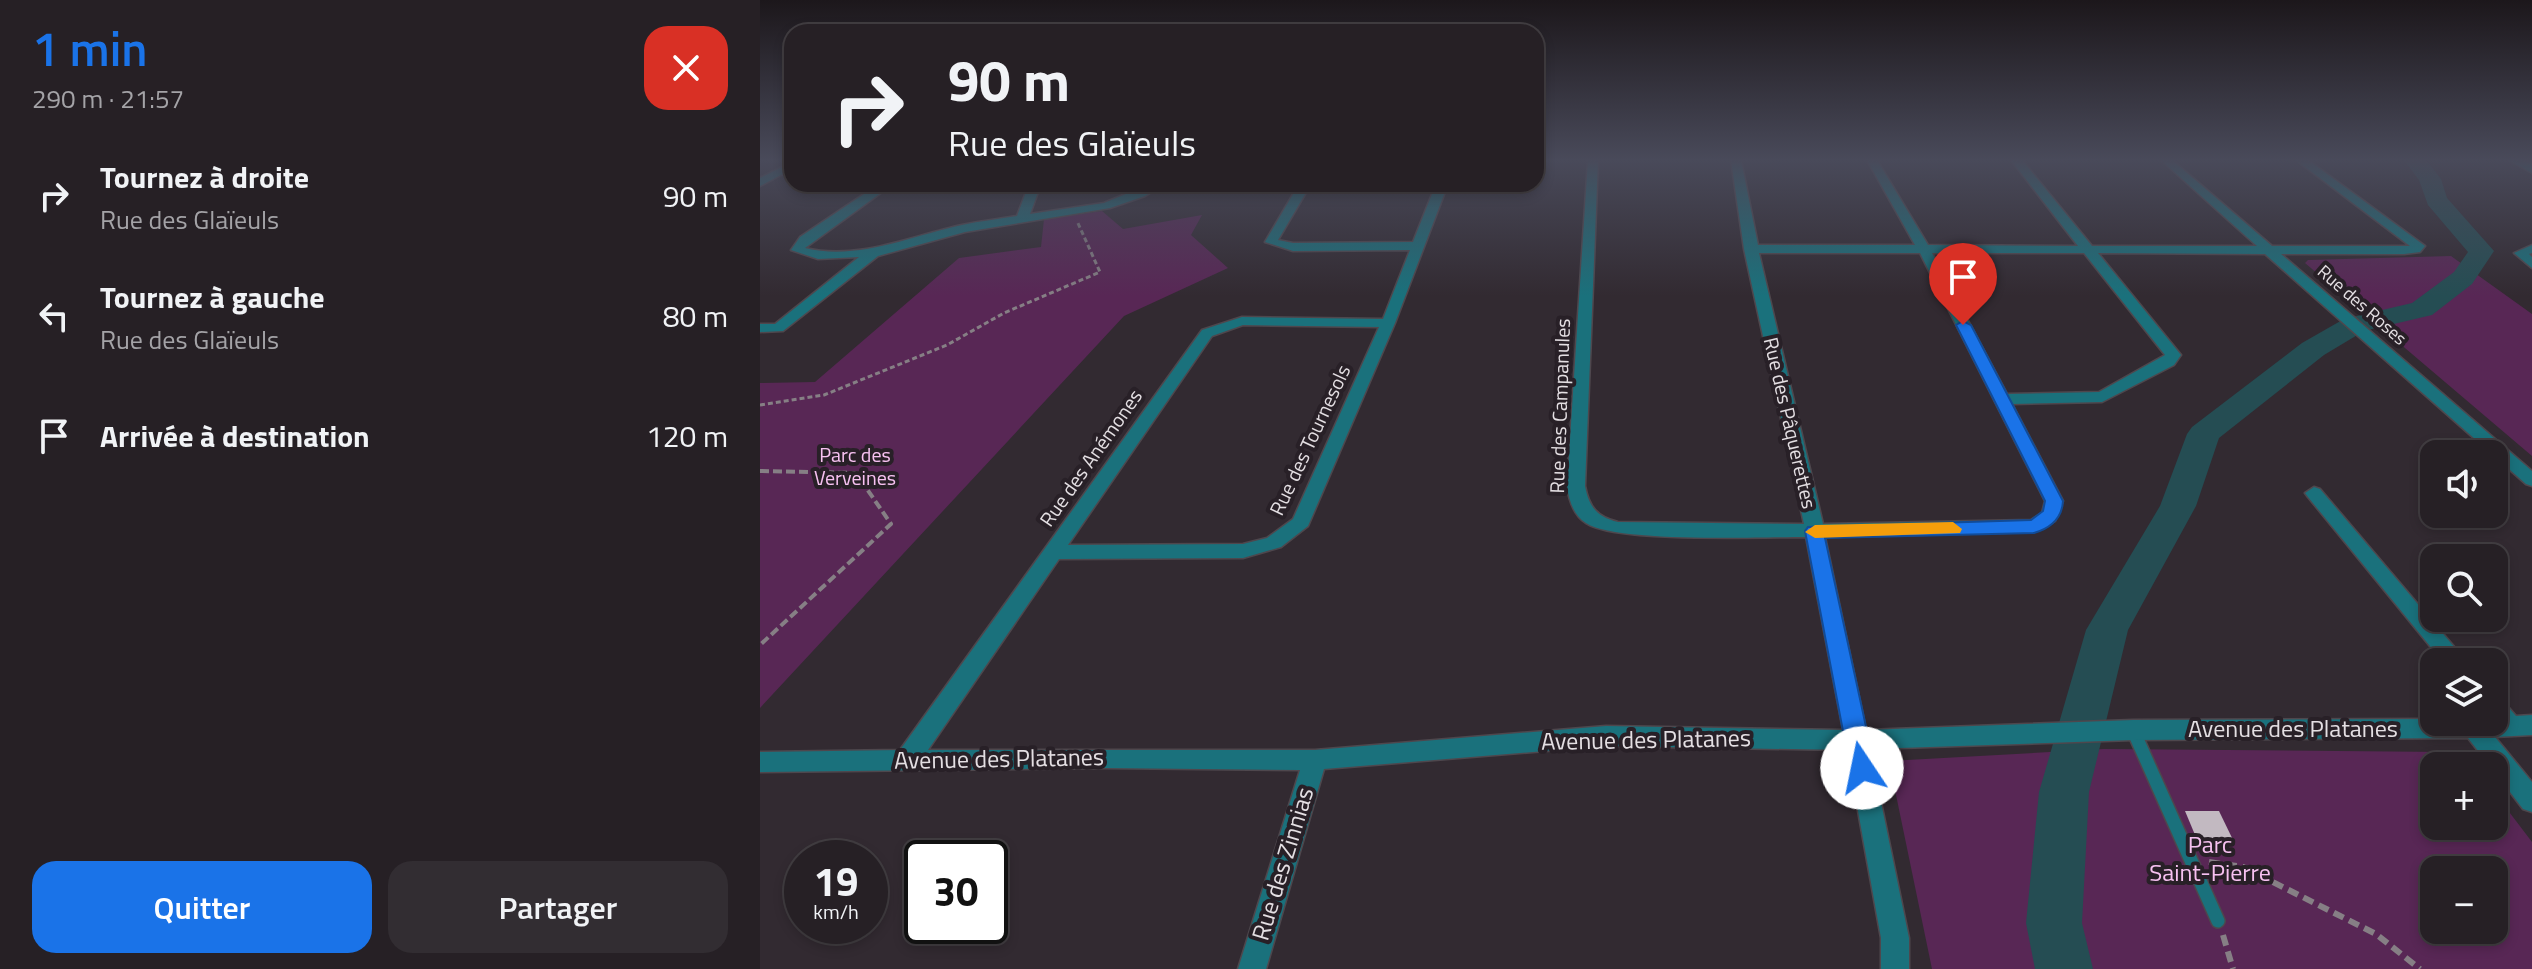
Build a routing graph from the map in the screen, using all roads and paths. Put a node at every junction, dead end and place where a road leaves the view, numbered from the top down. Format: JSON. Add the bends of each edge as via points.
{"nodes":[{"id":1,"x":856,"y":205,"type":"edge"},
{"id":2,"x":1027,"y":205,"type":"edge"},
{"id":3,"x":1103,"y":205,"type":"edge"},
{"id":4,"x":1293,"y":205,"type":"edge"},
{"id":5,"x":1433,"y":205,"type":"edge"},
{"id":6,"x":1591,"y":205,"type":"edge"},
{"id":7,"x":1743,"y":205,"type":"edge"},
{"id":8,"x":1898,"y":205,"type":"edge"},
{"id":9,"x":2053,"y":205,"type":"edge"},
{"id":10,"x":2217,"y":205,"type":"edge"},
{"id":11,"x":2365,"y":205,"type":"edge"},
{"id":12,"x":1075,"y":215,"type":"dead end"},
{"id":13,"x":1022,"y":219,"type":"junction"},
{"id":14,"x":1416,"y":246,"type":"junction"},
{"id":15,"x":1750,"y":249,"type":"junction"},
{"id":16,"x":2532,"y":249,"type":"edge"},
{"id":17,"x":1925,"y":251,"type":"junction"},
{"id":18,"x":2090,"y":251,"type":"junction"},
{"id":19,"x":2268,"y":251,"type":"junction"},
{"id":20,"x":873,"y":253,"type":"junction"},
{"id":21,"x":2532,"y":264,"type":"edge"},
{"id":22,"x":1388,"y":323,"type":"junction"},
{"id":23,"x":760,"y":328,"type":"edge"},
{"id":24,"x":2002,"y":399,"type":"junction"},
{"id":25,"x":760,"y":405,"type":"edge"},
{"id":26,"x":760,"y":471,"type":"edge"},
{"id":27,"x":2532,"y":480,"type":"edge"},
{"id":28,"x":2314,"y":493,"type":"dead end"},
{"id":29,"x":1814,"y":531,"type":"junction"},
{"id":30,"x":1052,"y":552,"type":"junction"},
{"id":31,"x":760,"y":645,"type":"edge"},
{"id":32,"x":2444,"y":648,"type":"edge"},
{"id":33,"x":2420,"y":728,"type":"edge"},
{"id":34,"x":2133,"y":730,"type":"junction"},
{"id":35,"x":2480,"y":736,"type":"edge"},
{"id":36,"x":1857,"y":740,"type":"junction"},
{"id":37,"x":907,"y":760,"type":"junction"},
{"id":38,"x":1315,"y":760,"type":"junction"},
{"id":39,"x":760,"y":762,"type":"edge"},
{"id":40,"x":2532,"y":801,"type":"edge"},
{"id":41,"x":2190,"y":859,"type":"junction"},
{"id":42,"x":2218,"y":921,"type":"joint"},
{"id":43,"x":1252,"y":969,"type":"edge"},
{"id":44,"x":1895,"y":969,"type":"edge"},
{"id":45,"x":2233,"y":969,"type":"edge"},
{"id":46,"x":2420,"y":969,"type":"edge"}],
"edges":[{"from":1,"to":20,"type":"street","via":[[797,250],[818,255]]},
{"from":2,"to":13,"type":"street"},
{"from":3,"to":13,"type":"street"},
{"from":4,"to":14,"type":"street","via":[[1271,242],[1293,247]]},
{"from":5,"to":14,"type":"street","name":"Rue des Tournesols"},
{"from":6,"to":29,"type":"street","name":"Rue des Campanules","via":[[1576,486],[1585,515],[1618,528]]},
{"from":7,"to":15,"type":"street","name":"Rue des Pâquerettes"},
{"from":8,"to":17,"type":"street"},
{"from":9,"to":18,"type":"street"},
{"from":10,"to":19,"type":"street","name":"Rue des Roses"},
{"from":11,"to":19,"type":"street","via":[[2419,246]]},
{"from":12,"to":25,"type":"path","via":[[1100,272],[1004,313],[947,345],[824,395]]},
{"from":13,"to":20,"type":"street","via":[[928,235]]},
{"from":14,"to":22,"type":"street","name":"Rue des Tournesols"},
{"from":15,"to":17,"type":"street"},
{"from":15,"to":29,"type":"street","name":"Rue des Pâquerettes"},
{"from":16,"to":21,"type":"street","via":[[2520,253]]},
{"from":17,"to":18,"type":"street"},
{"from":17,"to":24,"type":"street"},
{"from":18,"to":19,"type":"street"},
{"from":18,"to":24,"type":"street","via":[[2173,355],[2169,362],[2102,397]]},
{"from":19,"to":27,"type":"street","name":"Rue des Roses"},
{"from":20,"to":23,"type":"street","via":[[778,328]]},
{"from":22,"to":30,"type":"street","name":"Rue des Anémones","via":[[1242,321],[1207,333]]},
{"from":22,"to":30,"type":"street","name":"Rue des Tournesols","via":[[1301,522],[1289,534],[1266,548],[1243,551]]},
{"from":24,"to":29,"type":"street","via":[[2054,501],[2047,520],[2013,528]]},
{"from":26,"to":31,"type":"path","via":[[856,473],[891,524]]},
{"from":28,"to":32,"type":"street"},
{"from":29,"to":36,"type":"street","name":"Rue des Pâquerettes"},
{"from":30,"to":37,"type":"street","name":"Rue des Anémones"},
{"from":33,"to":34,"type":"street","name":"Avenue des Platanes"},
{"from":34,"to":36,"type":"street","name":"Avenue des Platanes"},
{"from":34,"to":41,"type":"lane"},
{"from":35,"to":40,"type":"street"},
{"from":36,"to":38,"type":"street","name":"Avenue des Platanes","via":[[1606,736]]},
{"from":36,"to":44,"type":"street","name":"Rue des Pâquerettes","via":[[1895,938]]},
{"from":37,"to":38,"type":"street","name":"Avenue des Platanes"},
{"from":37,"to":39,"type":"street","name":"Avenue des Platanes"},
{"from":38,"to":43,"type":"street","name":"Rue des Zinnias"},
{"from":41,"to":42,"type":"lane"},
{"from":41,"to":46,"type":"path","via":[[2243,867],[2376,934]]},
{"from":42,"to":45,"type":"path"}]}
